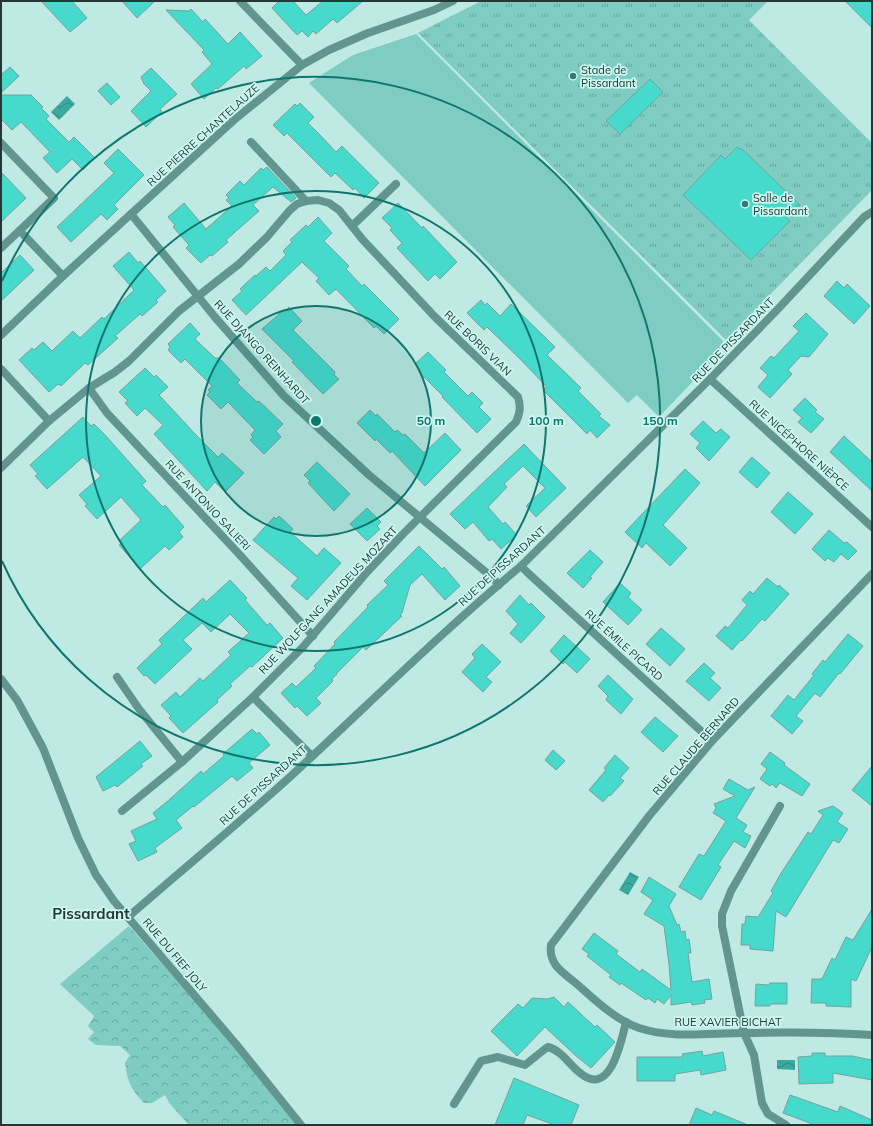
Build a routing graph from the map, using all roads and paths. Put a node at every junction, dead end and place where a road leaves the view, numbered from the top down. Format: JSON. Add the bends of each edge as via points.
{"nodes":[{"id":1,"x":240,"y":1,"type":"edge"},
{"id":2,"x":453,"y":1,"type":"edge"},
{"id":3,"x":302,"y":65,"type":"junction"},
{"id":4,"x":251,"y":142,"type":"dead end"},
{"id":5,"x":1,"y":143,"type":"edge"},
{"id":6,"x":396,"y":184,"type":"dead end"},
{"id":7,"x":306,"y":200,"type":"junction"},
{"id":8,"x":872,"y":212,"type":"edge"},
{"id":9,"x":131,"y":214,"type":"junction"},
{"id":10,"x":352,"y":226,"type":"junction"},
{"id":11,"x":20,"y":232,"type":"junction"},
{"id":12,"x":1,"y":248,"type":"edge"},
{"id":13,"x":63,"y":276,"type":"junction"},
{"id":14,"x":198,"y":296,"type":"junction"},
{"id":15,"x":1,"y":335,"type":"edge"},
{"id":16,"x":1,"y":369,"type":"edge"},
{"id":17,"x":710,"y":379,"type":"junction"},
{"id":18,"x":89,"y":388,"type":"junction"},
{"id":19,"x":50,"y":421,"type":"junction"},
{"id":20,"x":1,"y":468,"type":"edge"},
{"id":21,"x":420,"y":518,"type":"junction"},
{"id":22,"x":872,"y":526,"type":"edge"},
{"id":23,"x":521,"y":566,"type":"junction"},
{"id":24,"x":872,"y":574,"type":"edge"},
{"id":25,"x":499,"y":585,"type":"junction"},
{"id":26,"x":313,"y":636,"type":"junction"},
{"id":27,"x":117,"y":677,"type":"dead end"},
{"id":28,"x":1,"y":679,"type":"edge"},
{"id":29,"x":253,"y":697,"type":"junction"},
{"id":30,"x":712,"y":740,"type":"junction"},
{"id":31,"x":312,"y":756,"type":"junction"},
{"id":32,"x":182,"y":762,"type":"junction"},
{"id":33,"x":780,"y":806,"type":"dead end"},
{"id":34,"x":122,"y":811,"type":"dead end"},
{"id":35,"x":128,"y":917,"type":"junction"},
{"id":36,"x":551,"y":945,"type":"joint"},
{"id":37,"x":626,"y":1022,"type":"junction"},
{"id":38,"x":744,"y":1033,"type":"junction"},
{"id":39,"x":872,"y":1035,"type":"edge"},
{"id":40,"x":454,"y":1104,"type":"dead end"},
{"id":41,"x":301,"y":1125,"type":"edge"},
{"id":42,"x":786,"y":1125,"type":"edge"}],
"edges":[{"from":1,"to":3,"type":"street"},
{"from":2,"to":3,"type":"street","name":"RUE PIERRE CHANTELAUZE","via":[[368,33]]},
{"from":3,"to":9,"type":"street","name":"RUE PIERRE CHANTELAUZE","via":[[234,120]]},
{"from":4,"to":7,"type":"street"},
{"from":5,"to":11,"type":"street","via":[[54,198]]},
{"from":6,"to":10,"type":"street"},
{"from":7,"to":10,"type":"street","name":"RUE BORIS VIAN","via":[[329,203],[339,210]]},
{"from":7,"to":14,"type":"street","via":[[290,210],[239,264]]},
{"from":8,"to":17,"type":"street","name":"RUE DE PISSARDANT","via":[[864,217]]},
{"from":9,"to":13,"type":"street","name":"RUE PIERRE CHANTELAUZE"},
{"from":9,"to":14,"type":"street","name":"RUE DJANGO REINHARDT"},
{"from":10,"to":21,"type":"street","name":"RUE BORIS VIAN","via":[[435,317],[518,397],[521,405],[516,422]]},
{"from":11,"to":12,"type":"street"},
{"from":11,"to":13,"type":"street"},
{"from":13,"to":15,"type":"street","name":"RUE PIERRE CHANTELAUZE"},
{"from":14,"to":18,"type":"street","via":[[179,311],[129,361]]},
{"from":14,"to":21,"type":"street","name":"RUE DJANGO REINHARDT","via":[[284,396],[368,475]]},
{"from":16,"to":19,"type":"street"},
{"from":17,"to":22,"type":"street","name":"RUE NICÉPHORE NIÈPCE"},
{"from":17,"to":23,"type":"street","name":"RUE DE PISSARDANT"},
{"from":18,"to":19,"type":"street"},
{"from":18,"to":26,"type":"street","name":"RUE ANTONIO SALIERI","via":[[107,413]]},
{"from":19,"to":20,"type":"street"},
{"from":21,"to":25,"type":"street","name":"RUE DJANGO REINHARDT"},
{"from":21,"to":26,"type":"street","name":"RUE WOLFGANG AMADEUS MOZART","via":[[368,571]]},
{"from":23,"to":25,"type":"street","name":"RUE DE PISSARDANT"},
{"from":23,"to":30,"type":"street","name":"RUE ÉMILE PICARD"},
{"from":24,"to":30,"type":"street","name":"RUE CLAUDE BERNARD"},
{"from":25,"to":31,"type":"street","name":"RUE DE PISSARDANT"},
{"from":26,"to":29,"type":"street","name":"RUE WOLFGANG AMADEUS MOZART"},
{"from":27,"to":32,"type":"street"},
{"from":28,"to":35,"type":"street","name":"RUE DU FIEF JOLY","via":[[17,700],[43,748],[78,838],[96,875]]},
{"from":29,"to":31,"type":"street"},
{"from":29,"to":32,"type":"street","name":"RUE WOLFGANG AMADEUS MOZART"},
{"from":30,"to":36,"type":"street","name":"RUE CLAUDE BERNARD","via":[[649,816]]},
{"from":31,"to":35,"type":"street","name":"RUE DE PISSARDANT"},
{"from":32,"to":34,"type":"street","name":"RUE WOLFGANG AMADEUS MOZART"},
{"from":33,"to":38,"type":"street","via":[[731,891],[722,914],[722,926]]},
{"from":35,"to":41,"type":"street","name":"RUE DU FIEF JOLY"},
{"from":36,"to":37,"type":"street","name":"RUE XAVIER BICHAT","via":[[552,962],[599,1003]]},
{"from":37,"to":38,"type":"street","name":"RUE XAVIER BICHAT","via":[[660,1033]]},
{"from":37,"to":40,"type":"street","via":[[613,1065],[600,1078],[593,1079],[579,1073],[558,1051],[548,1047],[525,1065],[498,1057],[481,1061]]},
{"from":38,"to":39,"type":"street","name":"RUE XAVIER BICHAT"},
{"from":38,"to":42,"type":"street","via":[[754,1055],[762,1104],[768,1114]]}]}
